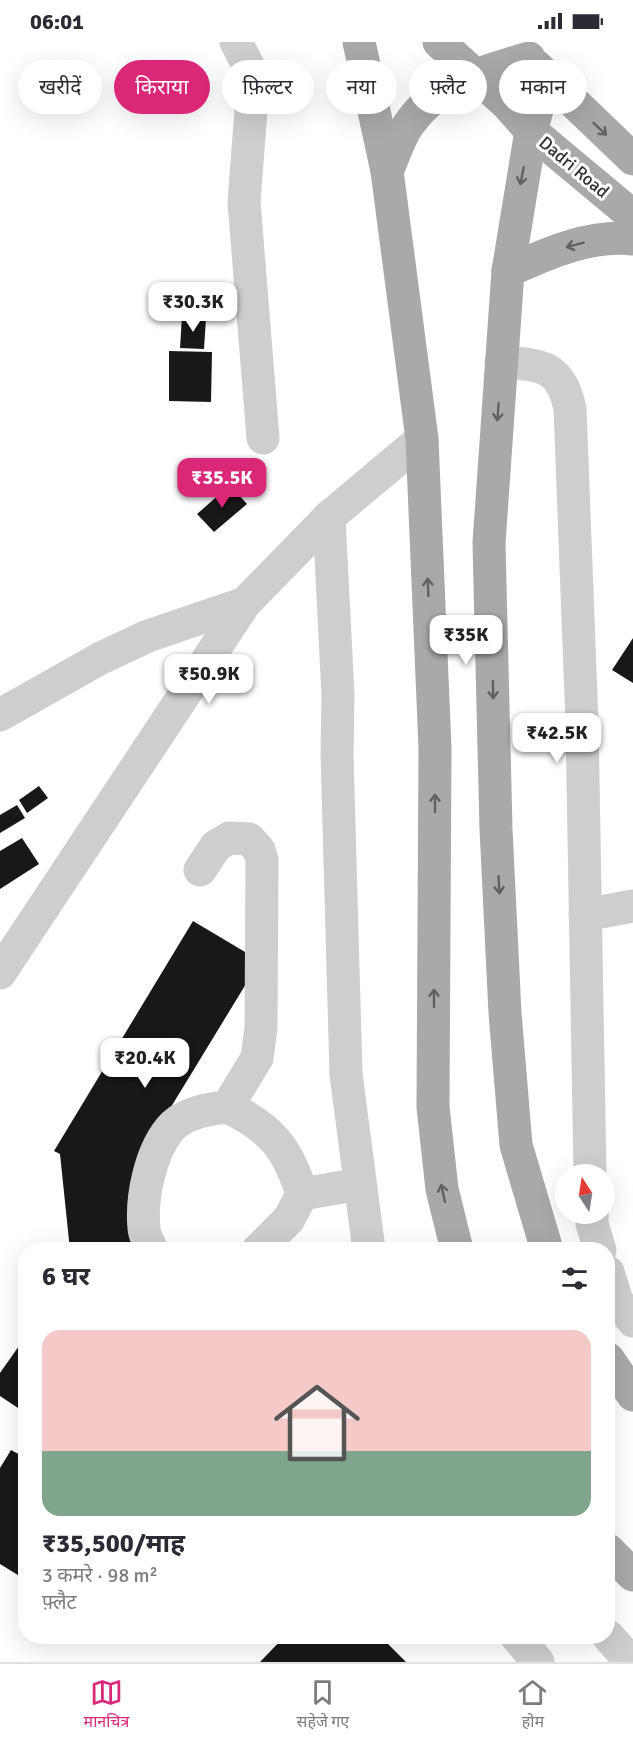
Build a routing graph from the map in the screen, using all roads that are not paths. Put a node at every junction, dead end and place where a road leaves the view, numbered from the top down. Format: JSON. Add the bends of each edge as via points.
{"nodes":[{"id":1,"x":236,"y":42,"type":"edge"},
{"id":2,"x":359,"y":42,"type":"edge"},
{"id":3,"x":439,"y":42,"type":"edge"},
{"id":4,"x":459,"y":60,"type":"edge"},
{"id":5,"x":487,"y":86,"type":"edge"},
{"id":6,"x":418,"y":114,"type":"edge"},
{"id":7,"x":530,"y":114,"type":"edge"},
{"id":8,"x":585,"y":114,"type":"edge"},
{"id":9,"x":531,"y":131,"type":"junction"},
{"id":10,"x":633,"y":159,"type":"edge"},
{"id":11,"x":387,"y":171,"type":"junction"},
{"id":12,"x":633,"y":216,"type":"edge"},
{"id":13,"x":633,"y":239,"type":"edge"},
{"id":14,"x":507,"y":271,"type":"junction"},
{"id":15,"x":501,"y":362,"type":"junction"},
{"id":16,"x":262,"y":438,"type":"dead end"},
{"id":17,"x":422,"y":440,"type":"junction"},
{"id":18,"x":329,"y":517,"type":"junction"},
{"id":19,"x":245,"y":603,"type":"junction"},
{"id":20,"x":0,"y":715,"type":"edge"},
{"id":21,"x":200,"y":870,"type":"dead end"},
{"id":22,"x":633,"y":906,"type":"edge"},
{"id":23,"x":585,"y":915,"type":"junction"},
{"id":24,"x":0,"y":973,"type":"edge"},
{"id":25,"x":227,"y":1107,"type":"junction"},
{"id":26,"x":591,"y":1164,"type":"edge"},
{"id":27,"x":360,"y":1184,"type":"junction"},
{"id":28,"x":302,"y":1194,"type":"junction"},
{"id":29,"x":592,"y":1224,"type":"edge"},
{"id":30,"x":149,"y":1242,"type":"edge"},
{"id":31,"x":266,"y":1242,"type":"edge"},
{"id":32,"x":368,"y":1242,"type":"edge"},
{"id":33,"x":455,"y":1242,"type":"edge"},
{"id":34,"x":545,"y":1242,"type":"edge"},
{"id":35,"x":598,"y":1242,"type":"edge"},
{"id":36,"x":615,"y":1295,"type":"edge"},
{"id":37,"x":633,"y":1321,"type":"edge"},
{"id":38,"x":615,"y":1369,"type":"edge"},
{"id":39,"x":633,"y":1395,"type":"edge"},
{"id":40,"x":615,"y":1558,"type":"edge"},
{"id":41,"x":633,"y":1575,"type":"edge"},
{"id":42,"x":523,"y":1644,"type":"edge"},
{"id":43,"x":615,"y":1644,"type":"edge"},
{"id":44,"x":538,"y":1662,"type":"edge"},
{"id":45,"x":631,"y":1662,"type":"edge"}],
"edges":[{"from":1,"to":16,"type":"street","via":[[249,69],[251,110],[244,202]]},
{"from":2,"to":11,"type":"main road"},
{"from":3,"to":4,"type":"main road","name":"Dadri Road"},
{"from":5,"to":9,"type":"main road","name":"Dadri Road"},
{"from":6,"to":11,"type":"main road","via":[[408,125]]},
{"from":7,"to":9,"type":"main road"},
{"from":8,"to":10,"type":"main road","one_way":true},
{"from":9,"to":12,"type":"main road","name":"Dadri Road"},
{"from":9,"to":14,"type":"main road","one_way":true},
{"from":11,"to":17,"type":"main road"},
{"from":13,"to":14,"type":"main road","one_way":true,"via":[[592,241],[550,252]]},
{"from":14,"to":15,"type":"main road"},
{"from":15,"to":23,"type":"street","via":[[532,364],[554,372],[566,388],[570,409]]},
{"from":15,"to":34,"type":"main road","one_way":true,"via":[[489,543],[505,1012],[516,1145]]},
{"from":17,"to":18,"type":"street"},
{"from":33,"to":17,"type":"main road","one_way":true,"via":[[442,1189],[433,1107],[435,748]]},
{"from":18,"to":19,"type":"street"},
{"from":18,"to":27,"type":"street","via":[[338,695],[346,1074]]},
{"from":19,"to":20,"type":"street","via":[[148,636]]},
{"from":19,"to":24,"type":"street"},
{"from":21,"to":25,"type":"street","via":[[222,841],[237,836],[254,843],[262,860],[263,992],[259,1045],[253,1067]]},
{"from":22,"to":23,"type":"street"},
{"from":23,"to":26,"type":"street"},
{"from":25,"to":28,"type":"street","via":[[253,1119],[272,1136],[293,1165]]},
{"from":25,"to":30,"type":"street","via":[[185,1117],[169,1130],[147,1185],[144,1229]]},
{"from":27,"to":28,"type":"street"},
{"from":27,"to":32,"type":"street"},
{"from":28,"to":31,"type":"street","via":[[289,1219]]},
{"from":29,"to":35,"type":"street"},
{"from":36,"to":37,"type":"street"},
{"from":38,"to":39,"type":"main road"},
{"from":40,"to":41,"type":"main road"},
{"from":42,"to":44,"type":"street"},
{"from":43,"to":45,"type":"street"}]}
